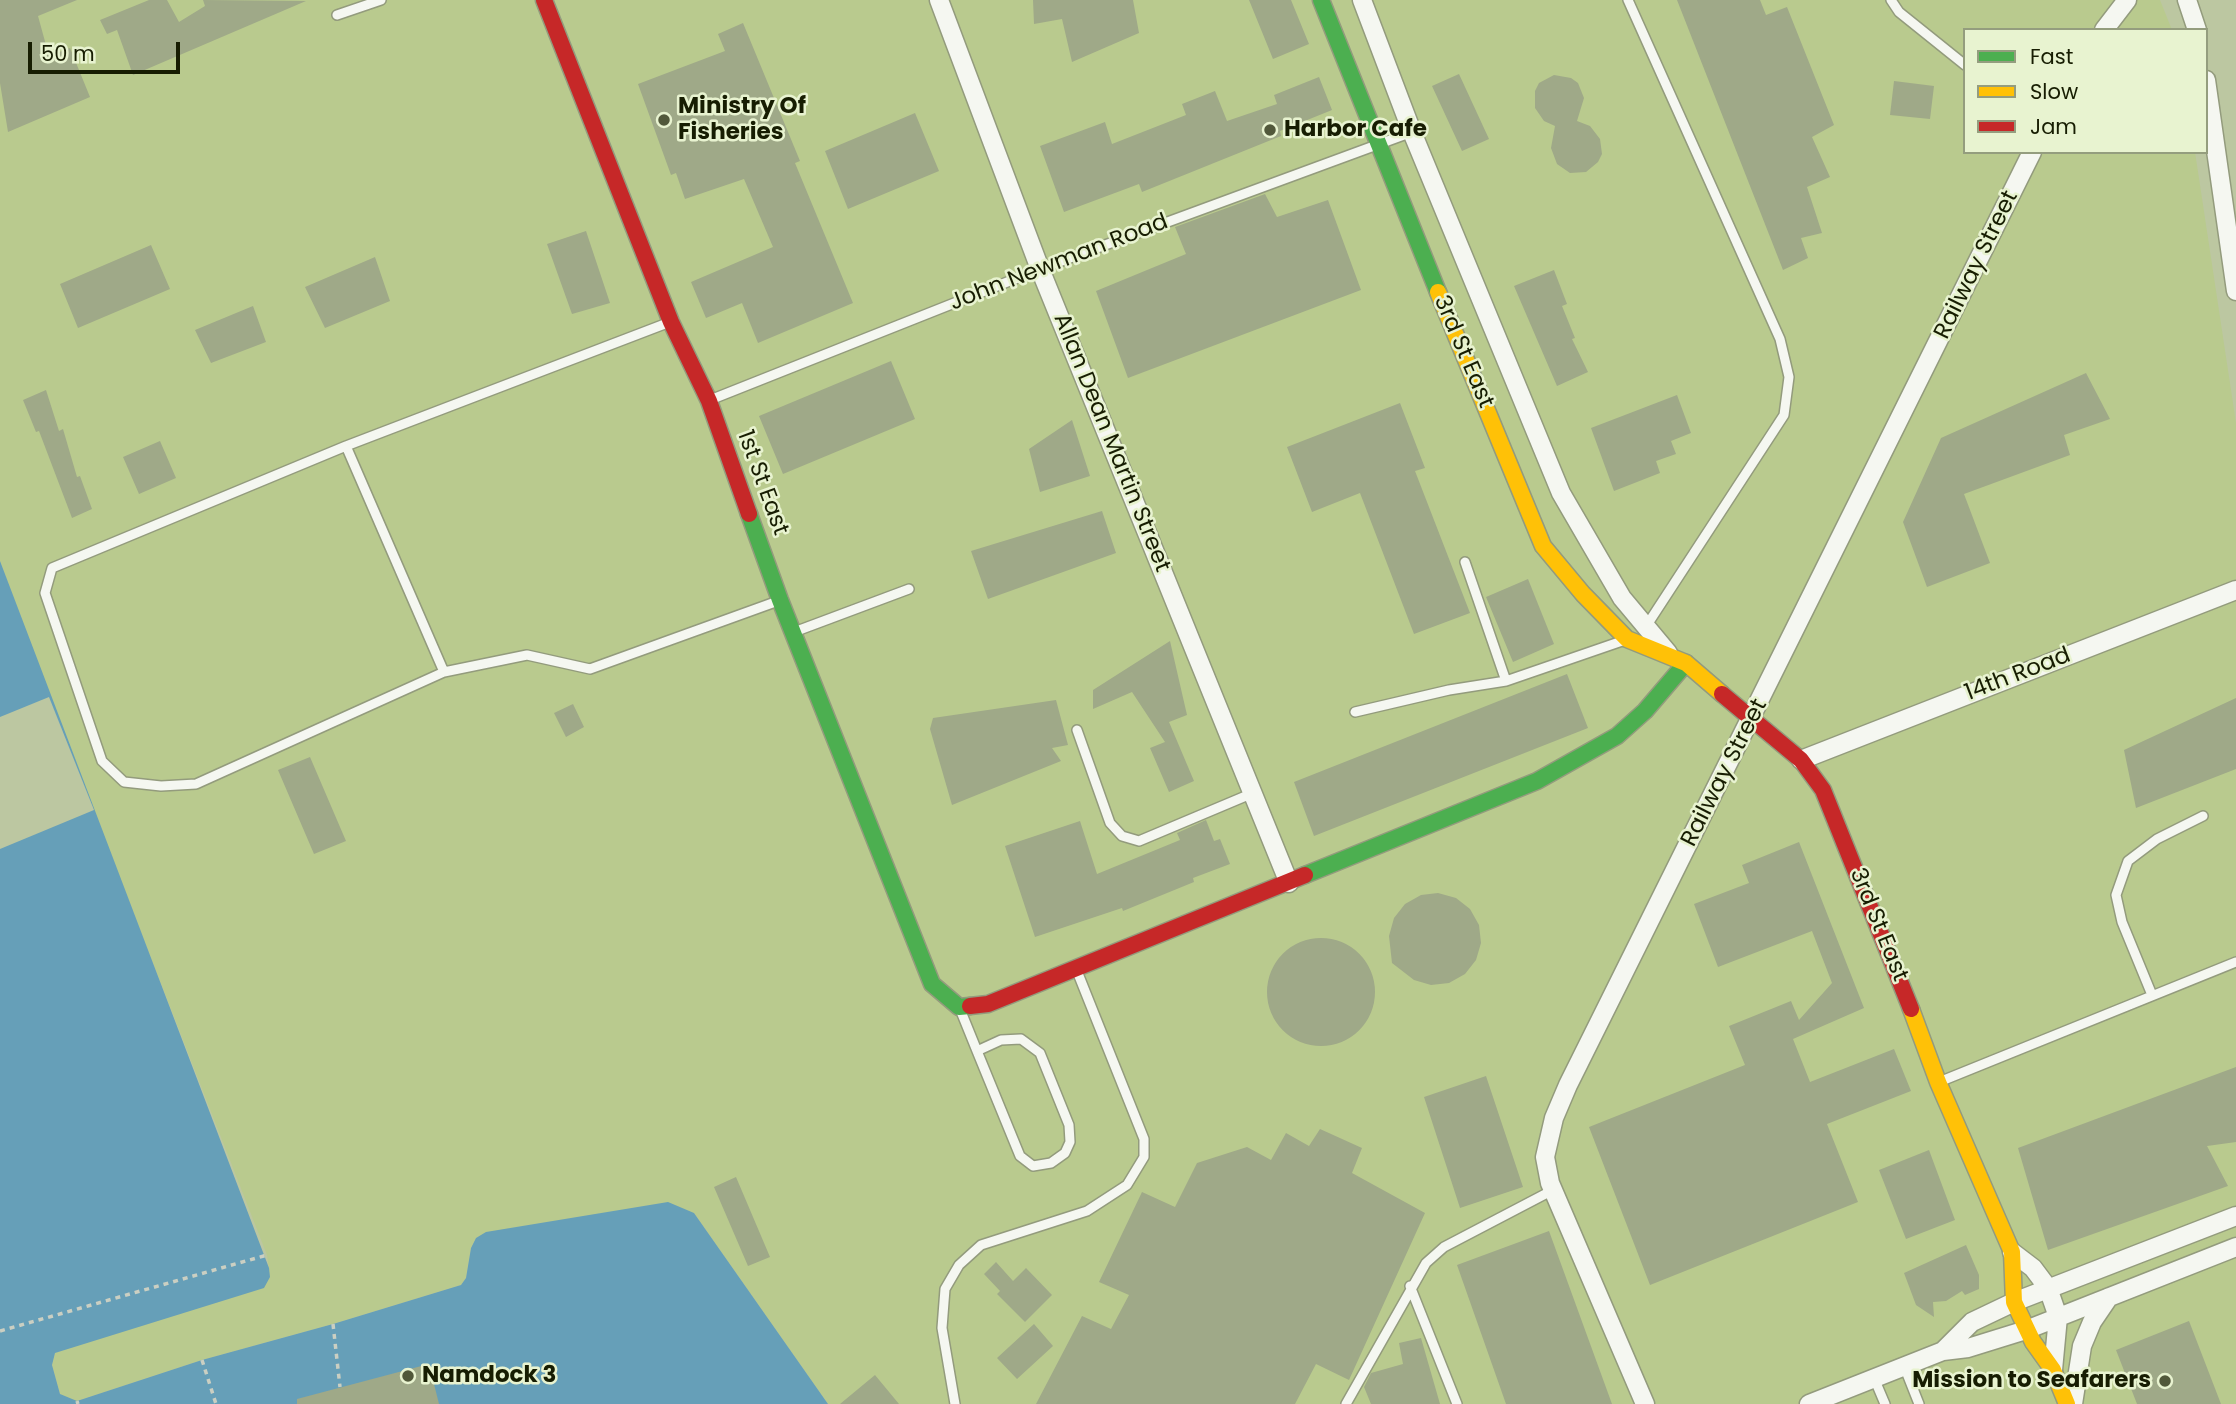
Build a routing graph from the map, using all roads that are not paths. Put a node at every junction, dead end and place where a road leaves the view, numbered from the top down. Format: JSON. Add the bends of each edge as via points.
{"nodes":[{"id":1,"x":381,"y":0,"type":"edge"},
{"id":2,"x":544,"y":0,"type":"edge"},
{"id":3,"x":939,"y":0,"type":"edge"},
{"id":4,"x":1321,"y":0,"type":"edge"},
{"id":5,"x":1362,"y":0,"type":"edge"},
{"id":6,"x":1628,"y":0,"type":"edge"},
{"id":7,"x":1891,"y":0,"type":"edge"},
{"id":8,"x":2127,"y":0,"type":"edge"},
{"id":9,"x":2188,"y":0,"type":"edge"},
{"id":10,"x":337,"y":15,"type":"dead end"},
{"id":11,"x":2106,"y":28,"type":"edge"},
{"id":12,"x":2196,"y":28,"type":"edge"},
{"id":13,"x":1963,"y":63,"type":"edge"},
{"id":14,"x":2208,"y":94,"type":"edge"},
{"id":15,"x":1412,"y":132,"type":"junction"},
{"id":16,"x":1377,"y":144,"type":"junction"},
{"id":17,"x":2031,"y":154,"type":"edge"},
{"id":18,"x":1040,"y":269,"type":"junction"},
{"id":19,"x":2236,"y":290,"type":"edge"},
{"id":20,"x":671,"y":321,"type":"junction"},
{"id":21,"x":709,"y":401,"type":"junction"},
{"id":22,"x":346,"y":446,"type":"junction"},
{"id":23,"x":1465,"y":562,"type":"dead end"},
{"id":24,"x":909,"y":589,"type":"dead end"},
{"id":25,"x":2236,"y":590,"type":"edge"},
{"id":26,"x":780,"y":600,"type":"junction"},
{"id":27,"x":1647,"y":625,"type":"junction"},
{"id":28,"x":792,"y":633,"type":"junction"},
{"id":29,"x":1627,"y":639,"type":"junction"},
{"id":30,"x":1668,"y":653,"type":"junction"},
{"id":31,"x":1686,"y":663,"type":"junction"},
{"id":32,"x":444,"y":672,"type":"junction"},
{"id":33,"x":1506,"y":681,"type":"junction"},
{"id":34,"x":1355,"y":712,"type":"dead end"},
{"id":35,"x":1753,"y":718,"type":"junction"},
{"id":36,"x":1077,"y":730,"type":"dead end"},
{"id":37,"x":1801,"y":760,"type":"junction"},
{"id":38,"x":1253,"y":793,"type":"junction"},
{"id":39,"x":2203,"y":816,"type":"dead end"},
{"id":40,"x":1289,"y":883,"type":"junction"},
{"id":41,"x":2236,"y":962,"type":"edge"},
{"id":42,"x":1076,"y":970,"type":"junction"},
{"id":43,"x":2152,"y":995,"type":"junction"},
{"id":44,"x":959,"y":1007,"type":"junction"},
{"id":45,"x":977,"y":1051,"type":"junction"},
{"id":46,"x":1938,"y":1082,"type":"junction"},
{"id":47,"x":1553,"y":1190,"type":"junction"},
{"id":48,"x":2236,"y":1216,"type":"edge"},
{"id":49,"x":2236,"y":1247,"type":"edge"},
{"id":50,"x":2012,"y":1252,"type":"junction"},
{"id":51,"x":1410,"y":1286,"type":"junction"},
{"id":52,"x":2049,"y":1288,"type":"junction"},
{"id":53,"x":2109,"y":1297,"type":"junction"},
{"id":54,"x":2014,"y":1302,"type":"junction"},
{"id":55,"x":2057,"y":1317,"type":"junction"},
{"id":56,"x":2026,"y":1330,"type":"junction"},
{"id":57,"x":1942,"y":1351,"type":"junction"},
{"id":58,"x":1904,"y":1366,"type":"junction"},
{"id":59,"x":2053,"y":1370,"type":"junction"},
{"id":60,"x":1874,"y":1378,"type":"junction"},
{"id":61,"x":955,"y":1404,"type":"edge"},
{"id":62,"x":1346,"y":1404,"type":"edge"},
{"id":63,"x":1457,"y":1404,"type":"edge"},
{"id":64,"x":1645,"y":1404,"type":"edge"},
{"id":65,"x":1809,"y":1404,"type":"edge"},
{"id":66,"x":1885,"y":1404,"type":"edge"},
{"id":67,"x":1919,"y":1404,"type":"edge"},
{"id":68,"x":2067,"y":1404,"type":"edge"},
{"id":69,"x":2073,"y":1404,"type":"edge"}],
"edges":[{"from":1,"to":10,"type":"lane"},
{"from":2,"to":20,"type":"street","name":"1st St East"},
{"from":3,"to":18,"type":"street","name":"Allan Dean Martin Street"},
{"from":4,"to":16,"type":"street","name":"3rd St East"},
{"from":5,"to":15,"type":"street","name":"3rd St East"},
{"from":6,"to":27,"type":"lane","via":[[1780,339],[1789,377],[1784,415]]},
{"from":7,"to":13,"type":"lane","via":[[1899,12]]},
{"from":8,"to":11,"type":"street"},
{"from":9,"to":12,"type":"street"},
{"from":14,"to":19,"type":"street"},
{"from":15,"to":16,"type":"lane","name":"John Newman Road"},
{"from":15,"to":27,"type":"street","name":"3rd St East","via":[[1561,493],[1603,570]]},
{"from":16,"to":18,"type":"lane","name":"John Newman Road"},
{"from":16,"to":29,"type":"street","name":"3rd St East","via":[[1543,546]]},
{"from":17,"to":35,"type":"street","name":"Railway Street"},
{"from":18,"to":21,"type":"lane","name":"John Newman Road"},
{"from":18,"to":38,"type":"street","name":"Allan Dean Martin Street"},
{"from":20,"to":21,"type":"street","name":"1st St East"},
{"from":20,"to":22,"type":"lane"},
{"from":21,"to":26,"type":"street","name":"1st St East"},
{"from":22,"to":32,"type":"lane"},
{"from":22,"to":32,"type":"lane","via":[[52,568],[45,593],[102,761],[124,782],[196,784]]},
{"from":23,"to":33,"type":"lane"},
{"from":24,"to":28,"type":"lane"},
{"from":25,"to":37,"type":"street","name":"14th Road"},
{"from":26,"to":28,"type":"street","name":"1st St East"},
{"from":26,"to":32,"type":"lane","via":[[590,669],[527,655]]},
{"from":27,"to":30,"type":"street","name":"3rd St East"},
{"from":28,"to":44,"type":"street","name":"1st St East","via":[[932,984]]},
{"from":29,"to":30,"type":"street","name":"3rd St East"},
{"from":29,"to":33,"type":"lane"},
{"from":30,"to":31,"type":"street","name":"3rd St East"},
{"from":31,"to":35,"type":"street","name":"3rd St East"},
{"from":31,"to":40,"type":"street","via":[[1617,736],[1537,781]]},
{"from":33,"to":34,"type":"lane"},
{"from":35,"to":37,"type":"street","name":"3rd St East"},
{"from":35,"to":47,"type":"street","name":"Railway Street","via":[[1554,1118],[1545,1157]]},
{"from":36,"to":38,"type":"lane","via":[[1110,823],[1122,836],[1139,841]]},
{"from":37,"to":46,"type":"street","name":"3rd St East","via":[[1823,790]]},
{"from":38,"to":40,"type":"street","name":"Allan Dean Martin Street"},
{"from":39,"to":43,"type":"lane","via":[[2157,839],[2128,861],[2116,894],[2122,922]]},
{"from":40,"to":42,"type":"street"},
{"from":41,"to":43,"type":"lane"},
{"from":42,"to":44,"type":"street","via":[[988,1004]]},
{"from":42,"to":61,"type":"lane","via":[[1144,1139],[1144,1157],[1127,1185],[1087,1211],[981,1245],[959,1265],[945,1289],[942,1328]]},
{"from":43,"to":46,"type":"lane"},
{"from":44,"to":45,"type":"lane"},
{"from":45,"to":45,"type":"lane","via":[[1020,1156],[1034,1166],[1051,1163],[1065,1153],[1069,1125],[1040,1053],[1021,1039],[1001,1040]]},
{"from":46,"to":50,"type":"street","name":"3rd St East"},
{"from":47,"to":51,"type":"lane","via":[[1444,1247]]},
{"from":47,"to":64,"type":"street","name":"Railway Street"},
{"from":48,"to":52,"type":"street"},
{"from":49,"to":53,"type":"street"},
{"from":50,"to":52,"type":"street","name":"3rd St East"},
{"from":50,"to":54,"type":"street","name":"3rd St East"},
{"from":51,"to":62,"type":"lane"},
{"from":51,"to":63,"type":"lane"},
{"from":52,"to":54,"type":"street"},
{"from":52,"to":55,"type":"street"},
{"from":53,"to":55,"type":"street"},
{"from":53,"to":69,"type":"street","via":[[2082,1346]]},
{"from":54,"to":56,"type":"street"},
{"from":54,"to":57,"type":"street","via":[[1972,1322]]},
{"from":55,"to":56,"type":"street"},
{"from":55,"to":59,"type":"street"},
{"from":56,"to":57,"type":"street"},
{"from":56,"to":59,"type":"street"},
{"from":57,"to":58,"type":"street"},
{"from":58,"to":60,"type":"street"},
{"from":58,"to":67,"type":"lane"},
{"from":59,"to":68,"type":"street"},
{"from":60,"to":65,"type":"street"},
{"from":60,"to":66,"type":"lane"}]}
